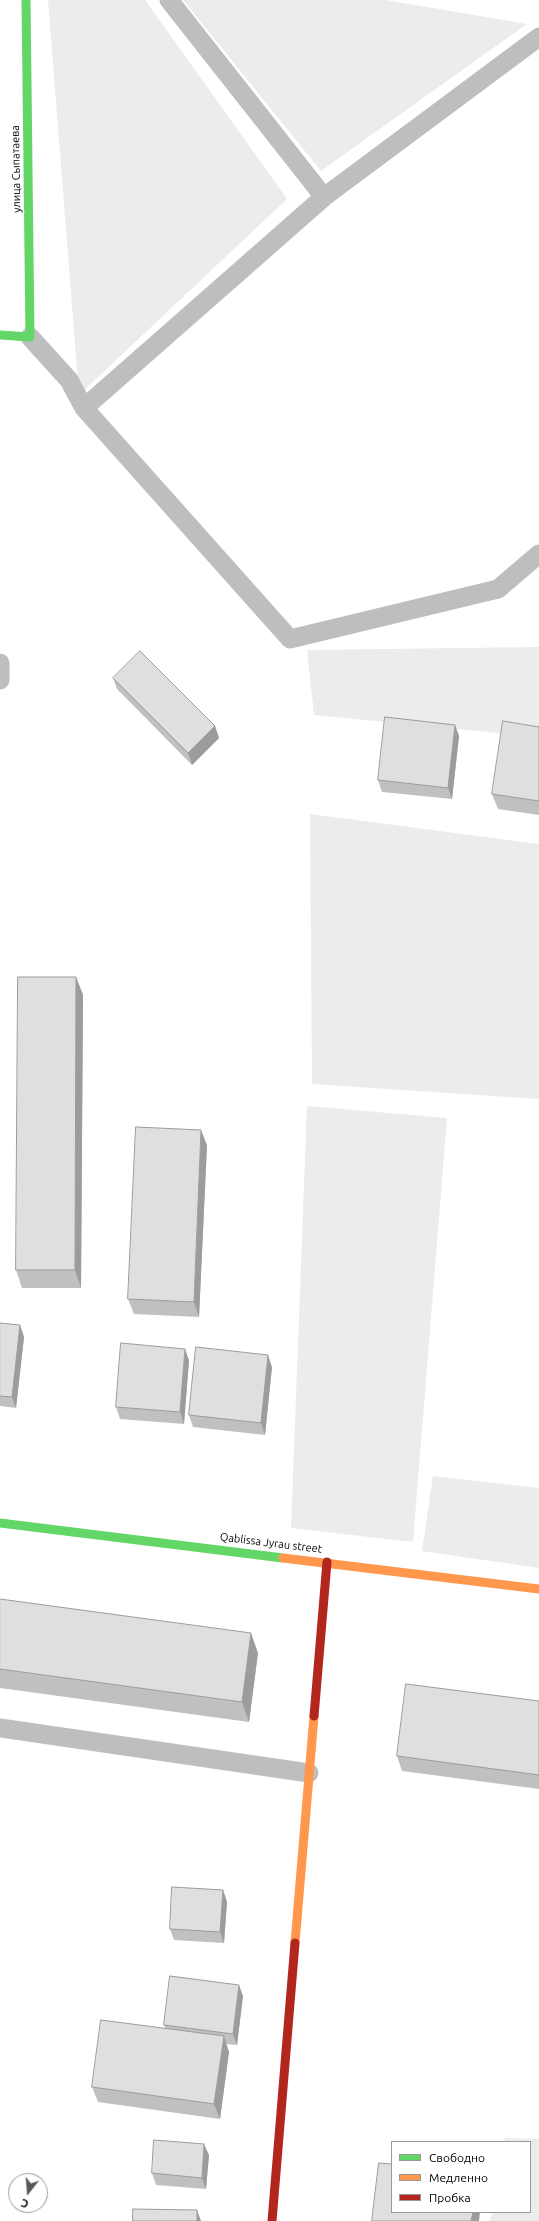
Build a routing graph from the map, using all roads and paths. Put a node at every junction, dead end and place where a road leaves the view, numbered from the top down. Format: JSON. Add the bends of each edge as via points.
{"nodes":[{"id":1,"x":26,"y":0,"type":"edge"},
{"id":2,"x":169,"y":0,"type":"edge"},
{"id":3,"x":539,"y":37,"type":"edge"},
{"id":4,"x":324,"y":197,"type":"junction"},
{"id":5,"x":0,"y":336,"type":"edge"},
{"id":6,"x":30,"y":337,"type":"junction"},
{"id":7,"x":84,"y":408,"type":"junction"},
{"id":8,"x":539,"y":554,"type":"edge"},
{"id":9,"x":0,"y":663,"type":"edge"},
{"id":10,"x":0,"y":680,"type":"edge"},
{"id":11,"x":0,"y":1522,"type":"edge"},
{"id":12,"x":327,"y":1562,"type":"junction"},
{"id":13,"x":539,"y":1589,"type":"edge"},
{"id":14,"x":0,"y":1728,"type":"edge"},
{"id":15,"x":309,"y":1773,"type":"junction"},
{"id":16,"x":272,"y":2221,"type":"edge"}],
"edges":[{"from":1,"to":6,"type":"street","name":"улица Сыпатаева"},
{"from":2,"to":4,"type":"lane"},
{"from":3,"to":4,"type":"lane"},
{"from":4,"to":7,"type":"lane"},
{"from":5,"to":6,"type":"street"},
{"from":6,"to":7,"type":"lane","via":[[69,380]]},
{"from":7,"to":8,"type":"lane","via":[[290,639],[498,589]]},
{"from":9,"to":10,"type":"lane"},
{"from":11,"to":12,"type":"street","name":"Qablissa Jyrau street"},
{"from":12,"to":13,"type":"street","name":"Qablissa Jyrau street"},
{"from":12,"to":15,"type":"street"},
{"from":14,"to":15,"type":"lane"},
{"from":15,"to":16,"type":"street"}]}
